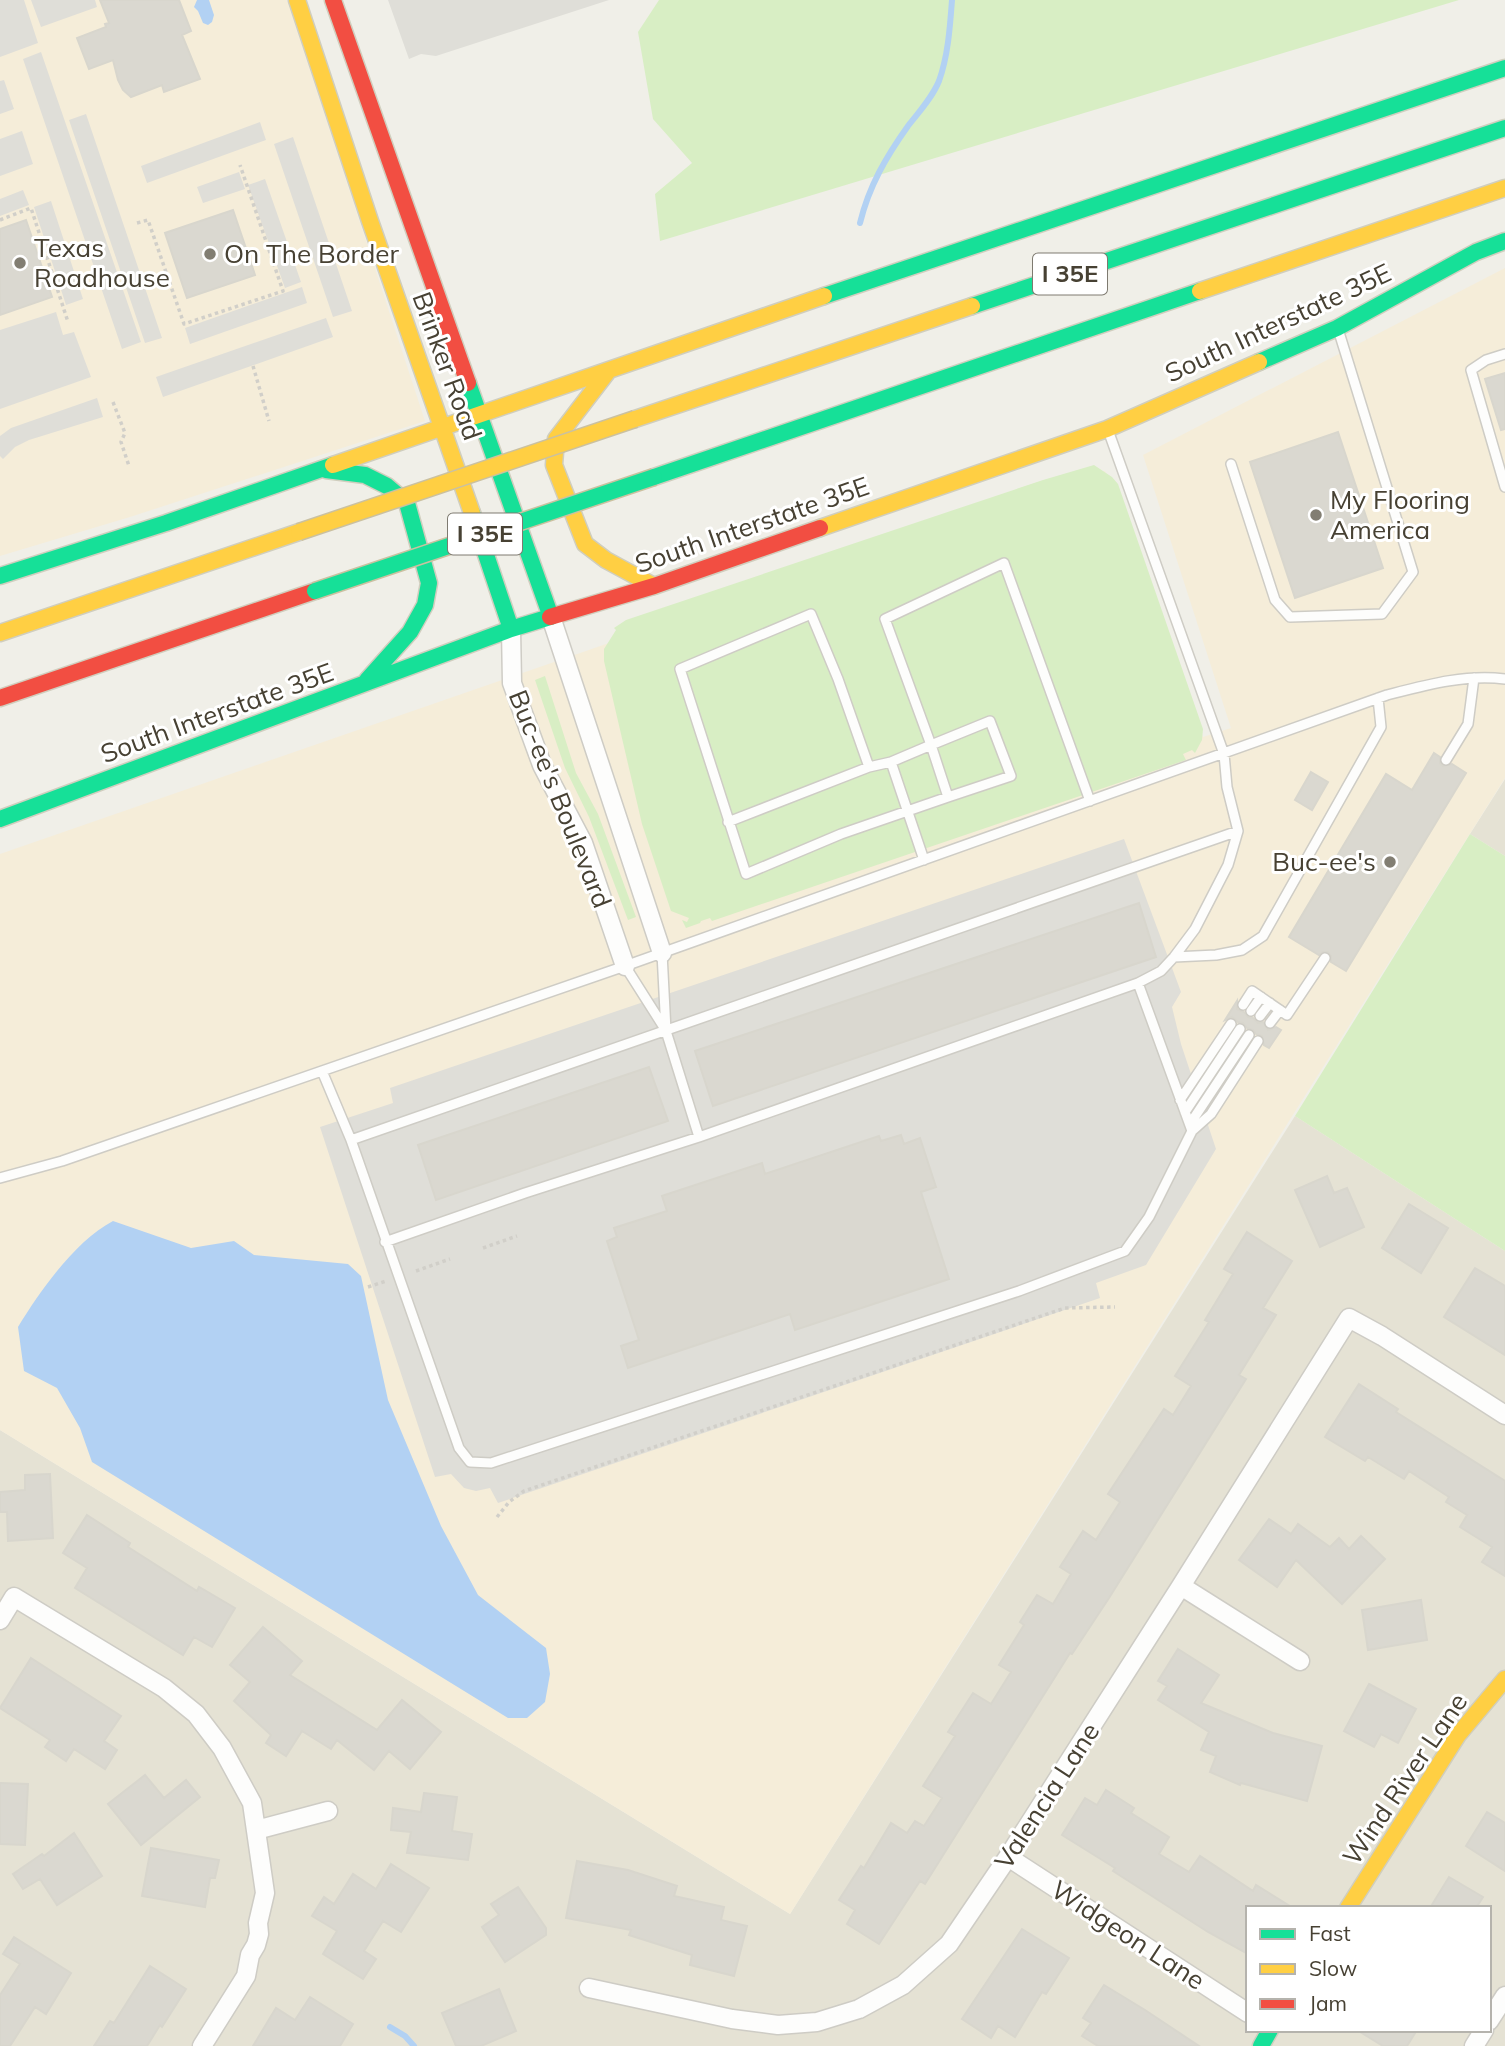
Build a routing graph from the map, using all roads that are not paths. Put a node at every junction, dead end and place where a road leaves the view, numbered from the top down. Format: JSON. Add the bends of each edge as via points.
{"nodes":[{"id":1,"x":297,"y":0,"type":"edge"},
{"id":2,"x":333,"y":0,"type":"edge"},
{"id":3,"x":338,"y":66,"type":"junction"},
{"id":4,"x":1505,"y":68,"type":"edge"},
{"id":5,"x":1505,"y":128,"type":"edge"},
{"id":6,"x":1505,"y":188,"type":"edge"},
{"id":7,"x":1505,"y":241,"type":"edge"},
{"id":8,"x":1337,"y":327,"type":"junction"},
{"id":9,"x":1505,"y":354,"type":"edge"},
{"id":10,"x":611,"y":368,"type":"junction"},
{"id":11,"x":481,"y":414,"type":"junction"},
{"id":12,"x":443,"y":427,"type":"junction"},
{"id":13,"x":1107,"y":429,"type":"junction"},
{"id":14,"x":1231,"y":464,"type":"dead end"},
{"id":15,"x":321,"y":469,"type":"junction"},
{"id":16,"x":1505,"y":487,"type":"edge"},
{"id":17,"x":0,"y":576,"type":"edge"},
{"id":18,"x":654,"y":586,"type":"junction"},
{"id":19,"x":551,"y":617,"type":"junction"},
{"id":20,"x":511,"y":629,"type":"junction"},
{"id":21,"x":0,"y":633,"type":"edge"},
{"id":22,"x":1474,"y":678,"type":"junction"},
{"id":23,"x":1505,"y":679,"type":"edge"},
{"id":24,"x":364,"y":684,"type":"junction"},
{"id":25,"x":0,"y":698,"type":"edge"},
{"id":26,"x":1378,"y":698,"type":"junction"},
{"id":27,"x":931,"y":745,"type":"junction"},
{"id":28,"x":1224,"y":754,"type":"junction"},
{"id":29,"x":1446,"y":760,"type":"dead end"},
{"id":30,"x":891,"y":762,"type":"junction"},
{"id":31,"x":869,"y":767,"type":"junction"},
{"id":32,"x":948,"y":797,"type":"junction"},
{"id":33,"x":1090,"y":801,"type":"junction"},
{"id":34,"x":907,"y":811,"type":"junction"},
{"id":35,"x":0,"y":819,"type":"edge"},
{"id":36,"x":728,"y":822,"type":"junction"},
{"id":37,"x":1238,"y":831,"type":"junction"},
{"id":38,"x":924,"y":860,"type":"junction"},
{"id":39,"x":662,"y":953,"type":"junction"},
{"id":40,"x":1174,"y":957,"type":"junction"},
{"id":41,"x":1325,"y":958,"type":"dead end"},
{"id":42,"x":625,"y":966,"type":"junction"},
{"id":43,"x":1138,"y":984,"type":"junction"},
{"id":44,"x":1270,"y":1003,"type":"junction"},
{"id":45,"x":1247,"y":1008,"type":"dead end"},
{"id":46,"x":1280,"y":1010,"type":"junction"},
{"id":47,"x":1260,"y":1017,"type":"dead end"},
{"id":48,"x":1270,"y":1023,"type":"dead end"},
{"id":49,"x":666,"y":1031,"type":"junction"},
{"id":50,"x":1249,"y":1035,"type":"dead end"},
{"id":51,"x":1258,"y":1041,"type":"dead end"},
{"id":52,"x":323,"y":1071,"type":"junction"},
{"id":53,"x":1180,"y":1100,"type":"junction"},
{"id":54,"x":1185,"y":1112,"type":"junction"},
{"id":55,"x":1191,"y":1128,"type":"junction"},
{"id":56,"x":699,"y":1137,"type":"junction"},
{"id":57,"x":351,"y":1140,"type":"junction"},
{"id":58,"x":0,"y":1178,"type":"edge"},
{"id":59,"x":385,"y":1242,"type":"junction"},
{"id":60,"x":1505,"y":1415,"type":"edge"},
{"id":61,"x":1181,"y":1586,"type":"junction"},
{"id":62,"x":0,"y":1620,"type":"edge"},
{"id":63,"x":1300,"y":1661,"type":"dead end"},
{"id":64,"x":1505,"y":1679,"type":"edge"},
{"id":65,"x":328,"y":1811,"type":"dead end"},
{"id":66,"x":256,"y":1830,"type":"junction"},
{"id":67,"x":1008,"y":1857,"type":"junction"},
{"id":68,"x":1349,"y":1906,"type":"edge"},
{"id":69,"x":589,"y":1988,"type":"dead end"},
{"id":70,"x":1505,"y":1996,"type":"edge"},
{"id":71,"x":1246,"y":2011,"type":"edge"},
{"id":72,"x":1491,"y":2018,"type":"edge"},
{"id":73,"x":202,"y":2046,"type":"edge"}],
"edges":[{"from":1,"to":3,"type":"main road","name":"Brinker Road"},
{"from":2,"to":3,"type":"main road","name":"Brinker Road"},
{"from":3,"to":11,"type":"main road","name":"Brinker Road"},
{"from":3,"to":12,"type":"main road","name":"Brinker Road","via":[[374,232]]},
{"from":4,"to":10,"type":"main road"},
{"from":5,"to":21,"type":"main road","number":"I 35E","bridge":true},
{"from":6,"to":25,"type":"main road","number":"I 35E","bridge":true},
{"from":7,"to":8,"type":"main road","name":"South Interstate 35E"},
{"from":8,"to":13,"type":"main road","name":"South Interstate 35E"},
{"from":8,"to":14,"type":"lane","via":[[1413,572],[1382,614],[1290,617],[1275,600]]},
{"from":9,"to":16,"type":"lane","via":[[1471,370]]},
{"from":10,"to":11,"type":"main road"},
{"from":10,"to":18,"type":"main road","via":[[556,439],[554,465],[585,544]]},
{"from":11,"to":12,"type":"main road"},
{"from":11,"to":19,"type":"main road","name":"Brinker Road"},
{"from":12,"to":15,"type":"main road"},
{"from":12,"to":20,"type":"main road","name":"Brinker Road"},
{"from":13,"to":18,"type":"main road","name":"South Interstate 35E"},
{"from":13,"to":28,"type":"lane"},
{"from":15,"to":17,"type":"main road"},
{"from":15,"to":24,"type":"main road","via":[[365,475],[407,503],[429,583],[425,605],[410,632]]},
{"from":18,"to":19,"type":"main road","name":"South Interstate 35E"},
{"from":19,"to":20,"type":"main road","name":"South Interstate 35E"},
{"from":19,"to":39,"type":"street","name":"Buc-ee's Boulevard"},
{"from":20,"to":24,"type":"main road","name":"South Interstate 35E"},
{"from":20,"to":42,"type":"street","name":"Buc-ee's Boulevard","via":[[512,682],[542,765],[583,843]]},
{"from":22,"to":23,"type":"lane"},
{"from":22,"to":26,"type":"lane","via":[[1442,681]]},
{"from":22,"to":29,"type":"lane","via":[[1468,724]]},
{"from":24,"to":35,"type":"main road","name":"South Interstate 35E"},
{"from":26,"to":28,"type":"lane"},
{"from":26,"to":40,"type":"lane","via":[[1381,727],[1263,936],[1242,950]]},
{"from":27,"to":30,"type":"lane"},
{"from":27,"to":32,"type":"lane"},
{"from":27,"to":32,"type":"lane","via":[[990,721],[1011,776]]},
{"from":27,"to":33,"type":"lane","via":[[885,619],[1004,563]]},
{"from":28,"to":33,"type":"lane"},
{"from":28,"to":37,"type":"lane"},
{"from":30,"to":31,"type":"lane"},
{"from":30,"to":34,"type":"lane"},
{"from":31,"to":36,"type":"lane"},
{"from":31,"to":36,"type":"lane","via":[[811,614],[680,669]]},
{"from":32,"to":34,"type":"lane"},
{"from":33,"to":38,"type":"lane"},
{"from":34,"to":36,"type":"lane","via":[[746,874]]},
{"from":34,"to":38,"type":"lane"},
{"from":37,"to":40,"type":"lane","via":[[1228,865],[1195,929]]},
{"from":37,"to":49,"type":"lane"},
{"from":38,"to":39,"type":"lane"},
{"from":39,"to":42,"type":"lane"},
{"from":39,"to":49,"type":"lane"},
{"from":40,"to":43,"type":"lane"},
{"from":41,"to":46,"type":"lane","via":[[1287,1015]]},
{"from":42,"to":49,"type":"lane"},
{"from":42,"to":52,"type":"lane"},
{"from":43,"to":53,"type":"lane"},
{"from":43,"to":56,"type":"lane"},
{"from":44,"to":45,"type":"lane","via":[[1252,990]]},
{"from":44,"to":46,"type":"lane"},
{"from":44,"to":47,"type":"lane"},
{"from":46,"to":48,"type":"lane"},
{"from":49,"to":56,"type":"lane"},
{"from":49,"to":57,"type":"lane"},
{"from":50,"to":55,"type":"lane"},
{"from":51,"to":55,"type":"lane","via":[[1211,1114]]},
{"from":52,"to":57,"type":"lane"},
{"from":52,"to":58,"type":"lane"},
{"from":53,"to":54,"type":"lane"},
{"from":53,"to":54,"type":"lane","via":[[1235,1026]]},
{"from":54,"to":55,"type":"lane"},
{"from":55,"to":59,"type":"lane","via":[[1150,1217],[1125,1251],[1020,1290],[491,1463],[470,1462],[459,1448]]},
{"from":56,"to":59,"type":"lane"},
{"from":57,"to":59,"type":"lane"},
{"from":60,"to":61,"type":"street","name":"Valencia Lane","via":[[1349,1318]]},
{"from":61,"to":63,"type":"street"},
{"from":61,"to":67,"type":"street","name":"Valencia Lane"},
{"from":62,"to":66,"type":"street","via":[[14,1597],[164,1688],[196,1714],[222,1748],[252,1803]]},
{"from":64,"to":68,"type":"main road","name":"Wind River Lane","via":[[1458,1735]]},
{"from":65,"to":66,"type":"street"},
{"from":66,"to":73,"type":"street","via":[[265,1893],[257,1945],[246,1976]]},
{"from":67,"to":69,"type":"street","name":"Valencia Lane","via":[[949,1944],[902,1985],[859,2008],[817,2022],[778,2025],[732,2019]]},
{"from":67,"to":71,"type":"street","name":"Widgeon Lane"},
{"from":70,"to":72,"type":"street"}]}
